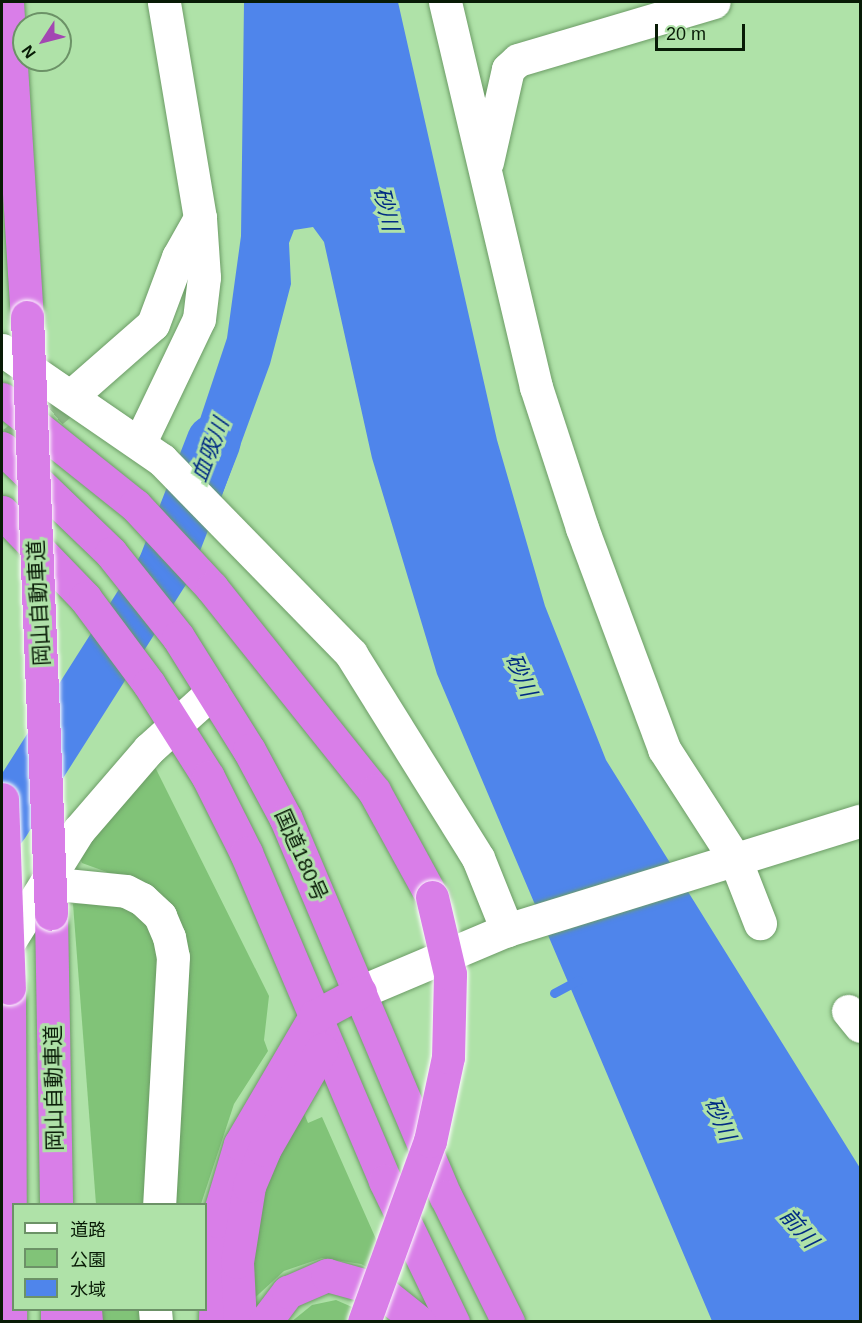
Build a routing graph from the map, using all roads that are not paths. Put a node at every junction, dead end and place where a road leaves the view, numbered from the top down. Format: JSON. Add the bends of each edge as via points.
{"nodes":[{"id":1,"x":7,"y":2,"type":"edge"},
{"id":2,"x":164,"y":2,"type":"edge"},
{"id":3,"x":445,"y":2,"type":"edge"},
{"id":4,"x":714,"y":2,"type":"edge"},
{"id":5,"x":486,"y":169,"type":"junction"},
{"id":6,"x":201,"y":218,"type":"junction"},
{"id":7,"x":2,"y":350,"type":"edge"},
{"id":8,"x":79,"y":389,"type":"tunnel mouth"},
{"id":9,"x":2,"y":399,"type":"edge"},
{"id":10,"x":2,"y":448,"type":"edge"},
{"id":11,"x":151,"y":451,"type":"junction"},
{"id":12,"x":2,"y":512,"type":"edge"},
{"id":13,"x":212,"y":692,"type":"junction"},
{"id":14,"x":177,"y":724,"type":"junction"},
{"id":15,"x":2,"y":799,"type":"edge"},
{"id":16,"x":861,"y":821,"type":"edge"},
{"id":17,"x":730,"y":861,"type":"junction"},
{"id":18,"x":48,"y":898,"type":"junction"},
{"id":19,"x":760,"y":923,"type":"dead end"},
{"id":20,"x":511,"y":928,"type":"junction"},
{"id":21,"x":2,"y":953,"type":"edge"},
{"id":22,"x":53,"y":982,"type":"junction"},
{"id":23,"x":360,"y":992,"type":"junction"},
{"id":24,"x":320,"y":1029,"type":"junction"},
{"id":25,"x":56,"y":1203,"type":"edge"},
{"id":26,"x":75,"y":1203,"type":"edge"},
{"id":27,"x":159,"y":1203,"type":"edge"},
{"id":28,"x":10,"y":1322,"type":"edge"},
{"id":29,"x":214,"y":1322,"type":"edge"},
{"id":30,"x":240,"y":1322,"type":"edge"},
{"id":31,"x":266,"y":1322,"type":"edge"},
{"id":32,"x":364,"y":1322,"type":"edge"},
{"id":33,"x":419,"y":1322,"type":"edge"},
{"id":34,"x":453,"y":1322,"type":"edge"},
{"id":35,"x":508,"y":1322,"type":"edge"}],
"edges":[{"from":1,"to":18,"type":"highway","name":"岡山自動車道","bridge":true,"via":[[27,317]]},
{"from":2,"to":6,"type":"street"},
{"from":3,"to":5,"type":"street"},
{"from":4,"to":5,"type":"street","via":[[518,60],[508,69]]},
{"from":5,"to":17,"type":"street","via":[[536,387],[610,610],[664,749]]},
{"from":6,"to":8,"type":"street","via":[[178,257],[153,324]]},
{"from":6,"to":11,"type":"street","via":[[204,277],[199,319]]},
{"from":7,"to":11,"type":"street"},
{"from":9,"to":32,"type":"highway","bridge":true,"via":[[135,505],[212,588],[342,746],[395,824],[432,897],[450,974],[452,1016],[447,1068],[430,1141]]},
{"from":10,"to":13,"type":"highway","name":"国道180号","via":[[111,553],[178,637]]},
{"from":11,"to":20,"type":"street","via":[[351,654],[478,858]]},
{"from":12,"to":14,"type":"highway","via":[[85,598]]},
{"from":13,"to":14,"type":"street"},
{"from":13,"to":23,"type":"highway","name":"国道180号","via":[[286,819]]},
{"from":14,"to":18,"type":"street","via":[[79,830]]},
{"from":14,"to":24,"type":"highway","via":[[246,853]]},
{"from":15,"to":28,"type":"highway","name":"岡山自動車道","bridge":true,"via":[[9,988]]},
{"from":16,"to":17,"type":"street"},
{"from":17,"to":19,"type":"street"},
{"from":17,"to":20,"type":"street"},
{"from":18,"to":21,"type":"street"},
{"from":18,"to":22,"type":"highway","name":"岡山自動車道"},
{"from":18,"to":27,"type":"street","via":[[126,891],[142,899],[160,916],[169,937],[173,957]]},
{"from":20,"to":23,"type":"street"},
{"from":22,"to":25,"type":"highway","name":"岡山自動車道"},
{"from":22,"to":26,"type":"highway"},
{"from":23,"to":24,"type":"highway"},
{"from":23,"to":35,"type":"highway","name":"国道180号","via":[[446,1197]]},
{"from":24,"to":29,"type":"highway","via":[[262,1103],[226,1180],[213,1262]]},
{"from":24,"to":30,"type":"highway","via":[[249,1186],[237,1262]]},
{"from":24,"to":34,"type":"highway","via":[[385,1182]]},
{"from":31,"to":33,"type":"highway","via":[[288,1292],[327,1275],[378,1289]]}]}
